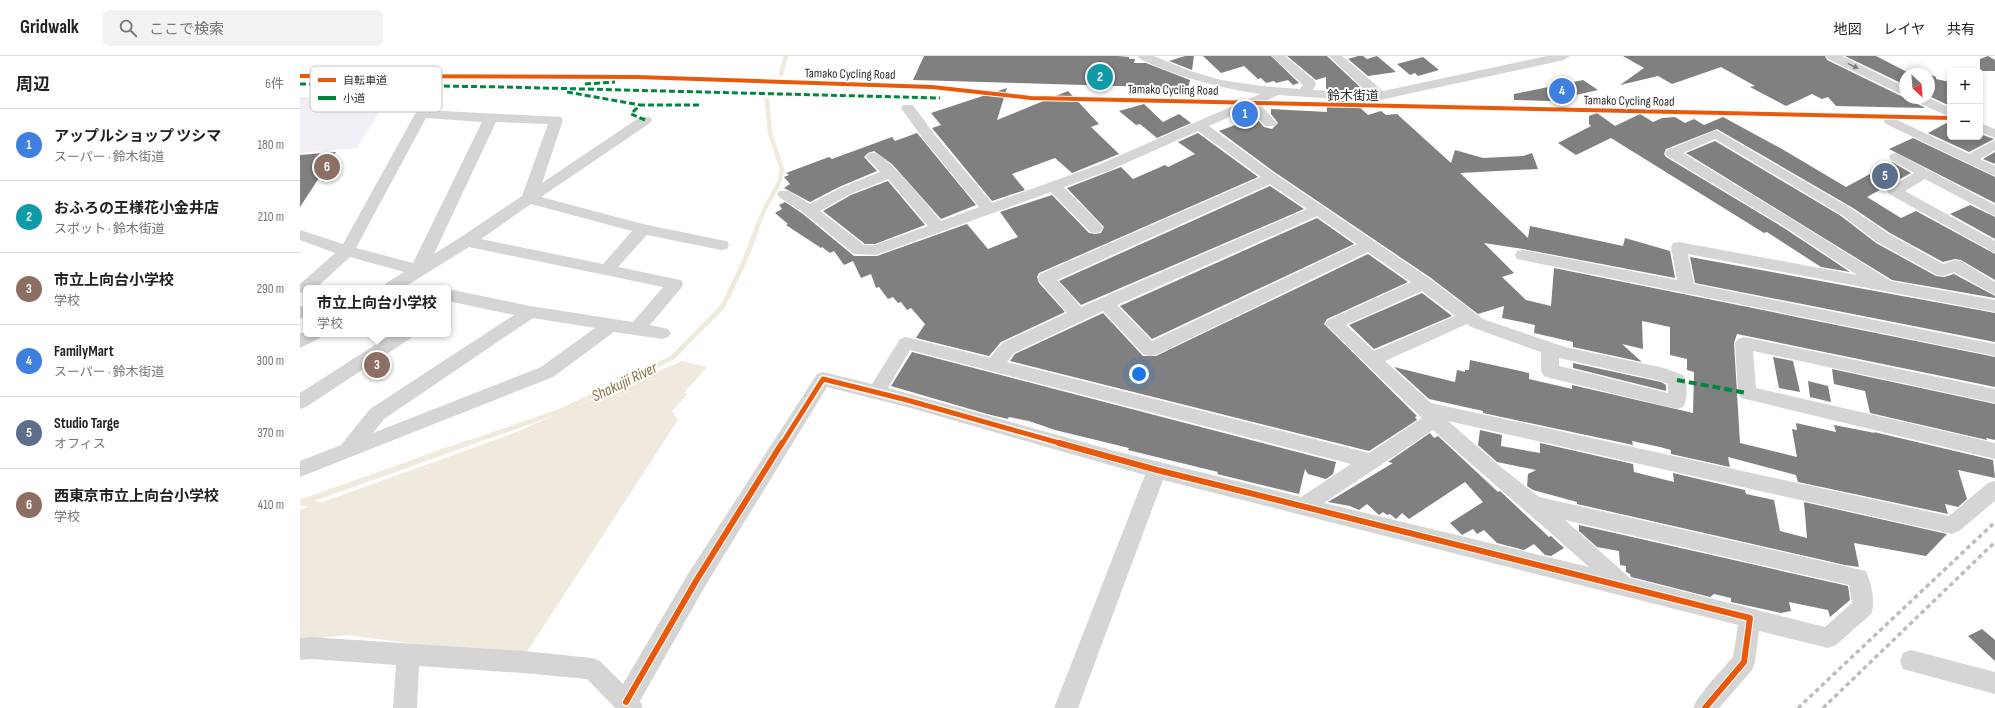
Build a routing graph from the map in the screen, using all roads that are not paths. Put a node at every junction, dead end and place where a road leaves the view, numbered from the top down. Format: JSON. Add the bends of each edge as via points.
{"nodes":[{"id":1,"x":1278,"y":56,"type":"edge"},
{"id":2,"x":1335,"y":56,"type":"edge"},
{"id":3,"x":1564,"y":56,"type":"edge"},
{"id":4,"x":1832,"y":56,"type":"edge"},
{"id":5,"x":1152,"y":57,"type":"edge"},
{"id":6,"x":1899,"y":89,"type":"edge"},
{"id":7,"x":1275,"y":92,"type":"junction"},
{"id":8,"x":1304,"y":93,"type":"junction"},
{"id":9,"x":1380,"y":96,"type":"junction"},
{"id":10,"x":1252,"y":103,"type":"junction"},
{"id":11,"x":1931,"y":104,"type":"edge"},
{"id":12,"x":908,"y":108,"type":"dead end"},
{"id":13,"x":1947,"y":112,"type":"edge"},
{"id":14,"x":491,"y":118,"type":"junction"},
{"id":15,"x":645,"y":120,"type":"dead end"},
{"id":16,"x":1891,"y":121,"type":"dead end"},
{"id":17,"x":1270,"y":123,"type":"dead end"},
{"id":18,"x":1199,"y":125,"type":"junction"},
{"id":19,"x":1983,"y":128,"type":"edge"},
{"id":20,"x":1995,"y":134,"type":"edge"},
{"id":21,"x":1995,"y":144,"type":"edge"},
{"id":22,"x":873,"y":157,"type":"dead end"},
{"id":23,"x":1896,"y":157,"type":"dead end"},
{"id":24,"x":1971,"y":159,"type":"junction"},
{"id":25,"x":1995,"y":172,"type":"edge"},
{"id":26,"x":890,"y":173,"type":"junction"},
{"id":27,"x":1924,"y":173,"type":"junction"},
{"id":28,"x":1272,"y":178,"type":"junction"},
{"id":29,"x":1053,"y":185,"type":"junction"},
{"id":30,"x":784,"y":194,"type":"dead end"},
{"id":31,"x":529,"y":199,"type":"junction"},
{"id":32,"x":989,"y":209,"type":"junction"},
{"id":33,"x":809,"y":210,"type":"junction"},
{"id":34,"x":1318,"y":210,"type":"junction"},
{"id":35,"x":1995,"y":211,"type":"edge"},
{"id":36,"x":938,"y":227,"type":"junction"},
{"id":37,"x":1096,"y":228,"type":"dead end"},
{"id":38,"x":643,"y":229,"type":"junction"},
{"id":39,"x":300,"y":236,"type":"edge"},
{"id":40,"x":467,"y":241,"type":"junction"},
{"id":41,"x":721,"y":245,"type":"dead end"},
{"id":42,"x":1368,"y":245,"type":"junction"},
{"id":43,"x":1995,"y":248,"type":"edge"},
{"id":44,"x":348,"y":251,"type":"junction"},
{"id":45,"x":1523,"y":255,"type":"dead end"},
{"id":46,"x":607,"y":269,"type":"junction"},
{"id":47,"x":418,"y":270,"type":"junction"},
{"id":48,"x":1424,"y":283,"type":"junction"},
{"id":49,"x":309,"y":285,"type":"edge"},
{"id":50,"x":396,"y":285,"type":"edge"},
{"id":51,"x":1885,"y":285,"type":"junction"},
{"id":52,"x":1686,"y":287,"type":"junction"},
{"id":53,"x":1995,"y":289,"type":"edge"},
{"id":54,"x":452,"y":300,"type":"edge"},
{"id":55,"x":1106,"y":304,"type":"junction"},
{"id":56,"x":1995,"y":306,"type":"edge"},
{"id":57,"x":530,"y":312,"type":"junction"},
{"id":58,"x":1078,"y":315,"type":"junction"},
{"id":59,"x":1470,"y":316,"type":"junction"},
{"id":60,"x":610,"y":326,"type":"junction"},
{"id":61,"x":638,"y":329,"type":"junction"},
{"id":62,"x":662,"y":332,"type":"dead end"},
{"id":63,"x":309,"y":337,"type":"edge"},
{"id":64,"x":400,"y":337,"type":"edge"},
{"id":65,"x":300,"y":342,"type":"edge"},
{"id":66,"x":1550,"y":349,"type":"junction"},
{"id":67,"x":1995,"y":350,"type":"edge"},
{"id":68,"x":1373,"y":359,"type":"junction"},
{"id":69,"x":994,"y":366,"type":"junction"},
{"id":70,"x":876,"y":391,"type":"junction"},
{"id":71,"x":1995,"y":396,"type":"edge"},
{"id":72,"x":300,"y":402,"type":"edge"},
{"id":73,"x":1430,"y":414,"type":"junction"},
{"id":74,"x":347,"y":450,"type":"junction"},
{"id":75,"x":1995,"y":451,"type":"edge"},
{"id":76,"x":1369,"y":461,"type":"junction"},
{"id":77,"x":300,"y":469,"type":"edge"},
{"id":78,"x":1157,"y":470,"type":"junction"},
{"id":79,"x":1995,"y":489,"type":"edge"},
{"id":80,"x":1305,"y":505,"type":"junction"},
{"id":81,"x":1534,"y":505,"type":"junction"},
{"id":82,"x":1624,"y":585,"type":"junction"},
{"id":83,"x":1750,"y":618,"type":"junction"},
{"id":84,"x":300,"y":649,"type":"edge"},
{"id":85,"x":408,"y":655,"type":"junction"},
{"id":86,"x":1911,"y":661,"type":"dead end"},
{"id":87,"x":1995,"y":684,"type":"edge"},
{"id":88,"x":629,"y":705,"type":"edge"},
{"id":89,"x":405,"y":708,"type":"edge"},
{"id":90,"x":1066,"y":708,"type":"edge"},
{"id":91,"x":1705,"y":708,"type":"edge"}],
"edges":[{"from":1,"to":8,"type":"street","via":[[1310,84]]},
{"from":2,"to":9,"type":"street"},
{"from":3,"to":9,"type":"street","name":"鈴木街道"},
{"from":4,"to":6,"type":"street","one_way":true},
{"from":5,"to":7,"type":"street","name":"鈴木街道","via":[[1205,81]]},
{"from":7,"to":8,"type":"street","name":"鈴木街道"},
{"from":7,"to":10,"type":"street"},
{"from":8,"to":9,"type":"street","name":"鈴木街道","via":[[1346,97]]},
{"from":10,"to":17,"type":"street"},
{"from":10,"to":18,"type":"street"},
{"from":11,"to":13,"type":"street"},
{"from":12,"to":32,"type":"street"},
{"from":14,"to":31,"type":"street","via":[[556,120]]},
{"from":14,"to":44,"type":"street","via":[[422,114]]},
{"from":14,"to":47,"type":"street"},
{"from":15,"to":31,"type":"street"},
{"from":16,"to":24,"type":"street"},
{"from":18,"to":28,"type":"street"},
{"from":18,"to":29,"type":"street","via":[[1103,168]]},
{"from":19,"to":20,"type":"street"},
{"from":21,"to":24,"type":"street"},
{"from":22,"to":26,"type":"street"},
{"from":23,"to":27,"type":"street"},
{"from":24,"to":25,"type":"street"},
{"from":26,"to":33,"type":"street"},
{"from":26,"to":36,"type":"street"},
{"from":27,"to":35,"type":"street"},
{"from":27,"to":43,"type":"street","via":[[1894,191]]},
{"from":28,"to":34,"type":"street"},
{"from":28,"to":58,"type":"street","via":[[1046,278]]},
{"from":29,"to":32,"type":"street"},
{"from":29,"to":37,"type":"street"},
{"from":30,"to":33,"type":"street"},
{"from":31,"to":38,"type":"street"},
{"from":31,"to":40,"type":"street"},
{"from":32,"to":36,"type":"street"},
{"from":33,"to":36,"type":"street","via":[[860,250],[876,250]]},
{"from":34,"to":42,"type":"street"},
{"from":34,"to":55,"type":"street"},
{"from":38,"to":41,"type":"street"},
{"from":38,"to":46,"type":"street"},
{"from":39,"to":44,"type":"street"},
{"from":40,"to":46,"type":"street"},
{"from":40,"to":47,"type":"street"},
{"from":42,"to":48,"type":"street"},
{"from":42,"to":55,"type":"street","via":[[1150,350]]},
{"from":44,"to":47,"type":"street"},
{"from":44,"to":49,"type":"street"},
{"from":45,"to":52,"type":"street"},
{"from":46,"to":61,"type":"street","via":[[675,284]]},
{"from":47,"to":50,"type":"street"},
{"from":48,"to":59,"type":"street"},
{"from":48,"to":68,"type":"street","via":[[1334,324]]},
{"from":51,"to":52,"type":"street","via":[[1679,247]]},
{"from":51,"to":53,"type":"street","via":[[1672,153],[1716,134],[1847,212],[1882,238],[1943,271],[1954,265]]},
{"from":51,"to":56,"type":"street"},
{"from":52,"to":67,"type":"street"},
{"from":54,"to":57,"type":"street"},
{"from":55,"to":58,"type":"street"},
{"from":57,"to":60,"type":"street"},
{"from":57,"to":74,"type":"street","via":[[377,414]]},
{"from":58,"to":69,"type":"street","via":[[1008,348]]},
{"from":59,"to":66,"type":"street","via":[[1477,323]]},
{"from":59,"to":68,"type":"street"},
{"from":60,"to":61,"type":"street"},
{"from":60,"to":74,"type":"street","via":[[547,372]]},
{"from":61,"to":62,"type":"street"},
{"from":63,"to":65,"type":"street"},
{"from":64,"to":72,"type":"street"},
{"from":66,"to":66,"type":"street","via":[[1550,371],[1676,402],[1677,380]]},
{"from":68,"to":73,"type":"street"},
{"from":69,"to":70,"type":"street","via":[[906,343]]},
{"from":69,"to":76,"type":"street"},
{"from":70,"to":78,"type":"street"},
{"from":70,"to":88,"type":"street","via":[[823,379],[696,581]]},
{"from":71,"to":75,"type":"street","via":[[1744,343],[1747,393]]},
{"from":73,"to":76,"type":"street"},
{"from":73,"to":79,"type":"street","via":[[1952,525]]},
{"from":73,"to":81,"type":"street","via":[[1495,474]]},
{"from":74,"to":77,"type":"street"},
{"from":76,"to":80,"type":"street"},
{"from":78,"to":80,"type":"street"},
{"from":78,"to":90,"type":"street"},
{"from":80,"to":82,"type":"street"},
{"from":81,"to":82,"type":"street"},
{"from":81,"to":83,"type":"street","via":[[1858,578],[1863,607],[1828,638]]},
{"from":82,"to":83,"type":"street"},
{"from":83,"to":91,"type":"street","via":[[1744,662]]},
{"from":84,"to":85,"type":"street"},
{"from":85,"to":88,"type":"street","via":[[592,669]]},
{"from":85,"to":89,"type":"street"},
{"from":86,"to":87,"type":"street"}]}
